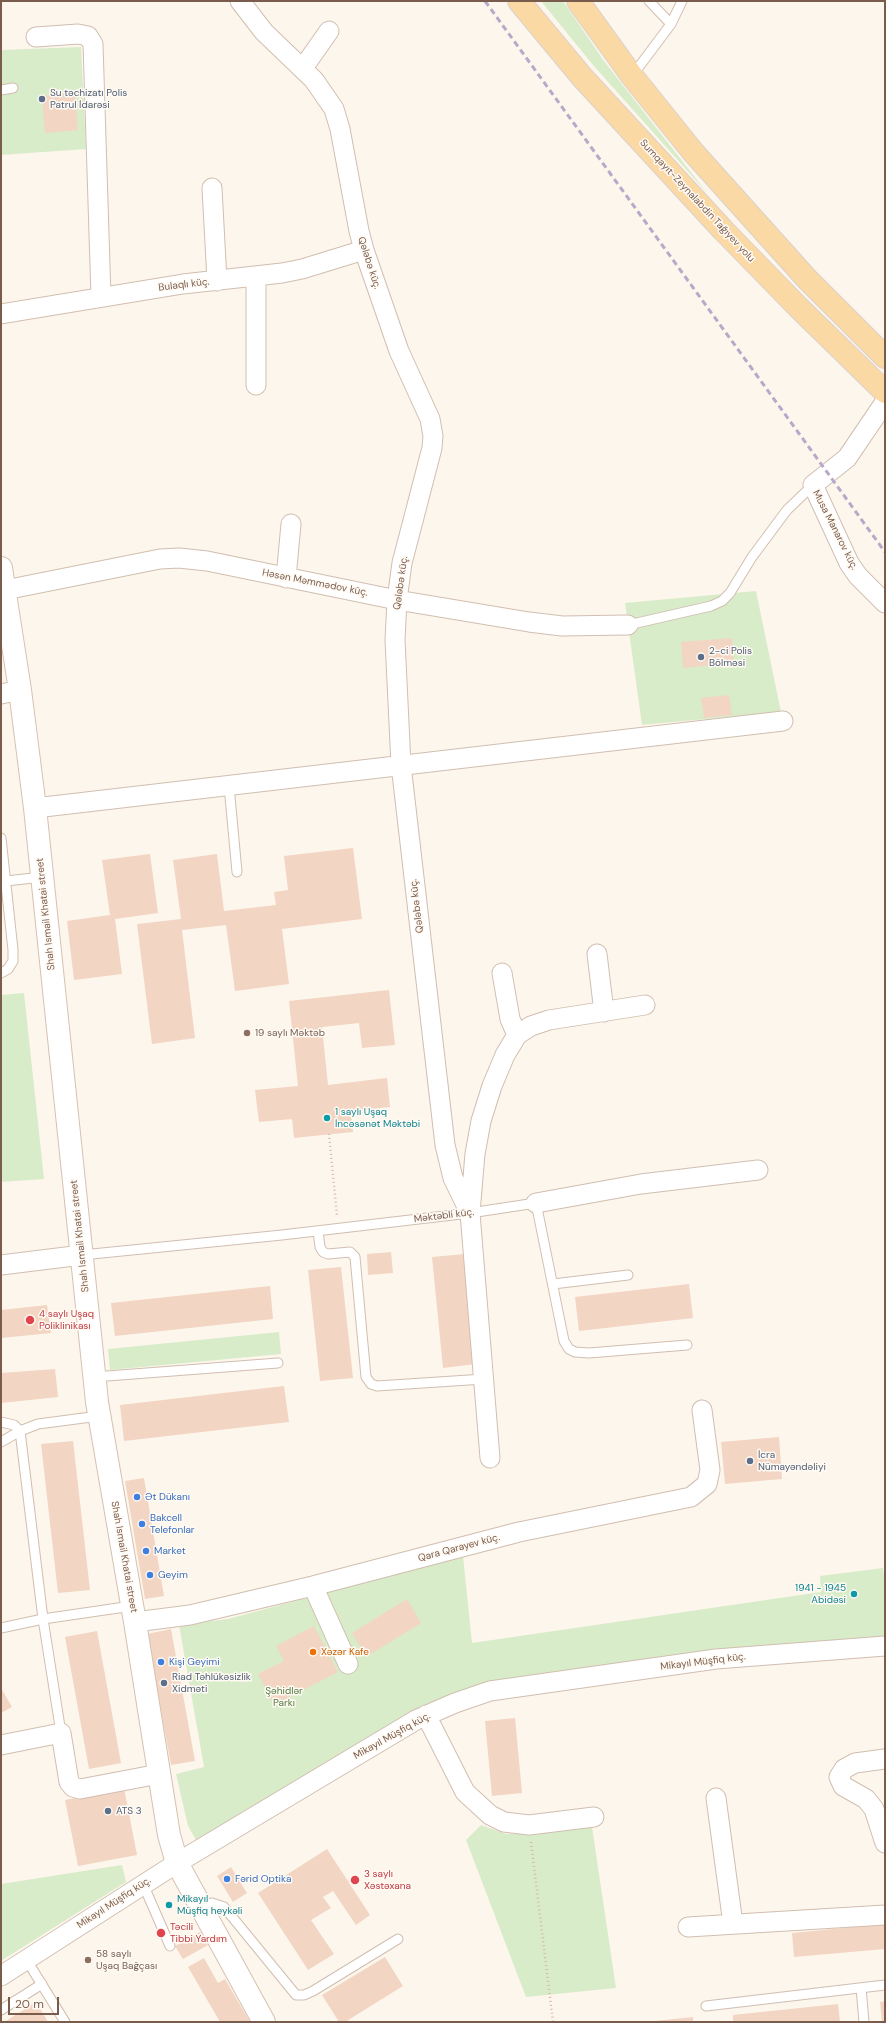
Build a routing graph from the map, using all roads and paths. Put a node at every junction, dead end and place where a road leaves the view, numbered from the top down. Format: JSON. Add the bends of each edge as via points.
{"nodes":[{"id":1,"x":240,"y":1,"type":"edge"},
{"id":2,"x":519,"y":1,"type":"edge"},
{"id":3,"x":525,"y":1,"type":"edge"},
{"id":4,"x":578,"y":1,"type":"edge"},
{"id":5,"x":649,"y":1,"type":"edge"},
{"id":6,"x":682,"y":1,"type":"edge"},
{"id":7,"x":671,"y":24,"type":"junction"},
{"id":8,"x":329,"y":31,"type":"dead end"},
{"id":9,"x":36,"y":37,"type":"dead end"},
{"id":10,"x":555,"y":44,"type":"junction"},
{"id":11,"x":303,"y":68,"type":"junction"},
{"id":12,"x":632,"y":76,"type":"junction"},
{"id":13,"x":13,"y":88,"type":"dead end"},
{"id":14,"x":1,"y":90,"type":"edge"},
{"id":15,"x":212,"y":188,"type":"dead end"},
{"id":16,"x":364,"y":250,"type":"junction"},
{"id":17,"x":256,"y":277,"type":"junction"},
{"id":18,"x":217,"y":281,"type":"junction"},
{"id":19,"x":101,"y":297,"type":"junction"},
{"id":20,"x":1,"y":314,"type":"edge"},
{"id":21,"x":885,"y":357,"type":"edge"},
{"id":22,"x":256,"y":386,"type":"dead end"},
{"id":23,"x":885,"y":392,"type":"edge"},
{"id":24,"x":885,"y":402,"type":"edge"},
{"id":25,"x":813,"y":486,"type":"junction"},
{"id":26,"x":291,"y":524,"type":"dead end"},
{"id":27,"x":1,"y":568,"type":"edge"},
{"id":28,"x":286,"y":578,"type":"junction"},
{"id":29,"x":5,"y":590,"type":"junction"},
{"id":30,"x":397,"y":600,"type":"junction"},
{"id":31,"x":885,"y":603,"type":"edge"},
{"id":32,"x":628,"y":625,"type":"joint"},
{"id":33,"x":11,"y":692,"type":"edge"},
{"id":34,"x":783,"y":721,"type":"dead end"},
{"id":35,"x":401,"y":765,"type":"junction"},
{"id":36,"x":229,"y":786,"type":"junction"},
{"id":37,"x":35,"y":808,"type":"junction"},
{"id":38,"x":1,"y":838,"type":"edge"},
{"id":39,"x":237,"y":872,"type":"dead end"},
{"id":40,"x":42,"y":877,"type":"junction"},
{"id":41,"x":6,"y":881,"type":"junction"},
{"id":42,"x":597,"y":954,"type":"dead end"},
{"id":43,"x":1,"y":973,"type":"edge"},
{"id":44,"x":502,"y":973,"type":"dead end"},
{"id":45,"x":645,"y":1005,"type":"dead end"},
{"id":46,"x":604,"y":1012,"type":"junction"},
{"id":47,"x":517,"y":1035,"type":"junction"},
{"id":48,"x":329,"y":1134,"type":"dead end"},
{"id":49,"x":758,"y":1170,"type":"dead end"},
{"id":50,"x":536,"y":1203,"type":"junction"},
{"id":51,"x":470,"y":1213,"type":"junction"},
{"id":52,"x":339,"y":1228,"type":"junction"},
{"id":53,"x":318,"y":1231,"type":"junction"},
{"id":54,"x":82,"y":1255,"type":"junction"},
{"id":55,"x":1,"y":1265,"type":"edge"},
{"id":56,"x":628,"y":1275,"type":"dead end"},
{"id":57,"x":553,"y":1284,"type":"junction"},
{"id":58,"x":688,"y":1345,"type":"dead end"},
{"id":59,"x":278,"y":1363,"type":"dead end"},
{"id":60,"x":94,"y":1377,"type":"junction"},
{"id":61,"x":484,"y":1379,"type":"junction"},
{"id":62,"x":702,"y":1410,"type":"dead end"},
{"id":63,"x":99,"y":1416,"type":"junction"},
{"id":64,"x":1,"y":1422,"type":"edge"},
{"id":65,"x":20,"y":1431,"type":"junction"},
{"id":66,"x":1,"y":1442,"type":"edge"},
{"id":67,"x":490,"y":1458,"type":"dead end"},
{"id":68,"x":314,"y":1586,"type":"junction"},
{"id":69,"x":134,"y":1614,"type":"junction"},
{"id":70,"x":43,"y":1619,"type":"junction"},
{"id":71,"x":1,"y":1628,"type":"edge"},
{"id":72,"x":885,"y":1646,"type":"edge"},
{"id":73,"x":348,"y":1664,"type":"dead end"},
{"id":74,"x":426,"y":1716,"type":"junction"},
{"id":75,"x":61,"y":1733,"type":"junction"},
{"id":76,"x":1,"y":1745,"type":"edge"},
{"id":77,"x":885,"y":1759,"type":"edge"},
{"id":78,"x":159,"y":1774,"type":"junction"},
{"id":79,"x":716,"y":1798,"type":"dead end"},
{"id":80,"x":594,"y":1817,"type":"dead end"},
{"id":81,"x":529,"y":1825,"type":"junction"},
{"id":82,"x":885,"y":1843,"type":"edge"},
{"id":83,"x":177,"y":1863,"type":"junction"},
{"id":84,"x":143,"y":1884,"type":"junction"},
{"id":85,"x":201,"y":1906,"type":"junction"},
{"id":86,"x":885,"y":1915,"type":"edge"},
{"id":87,"x":733,"y":1924,"type":"junction"},
{"id":88,"x":688,"y":1927,"type":"dead end"},
{"id":89,"x":398,"y":1939,"type":"dead end"},
{"id":90,"x":170,"y":1946,"type":"dead end"},
{"id":91,"x":26,"y":1959,"type":"junction"},
{"id":92,"x":1,"y":1976,"type":"edge"},
{"id":93,"x":42,"y":1984,"type":"junction"},
{"id":94,"x":885,"y":1985,"type":"edge"},
{"id":95,"x":861,"y":1988,"type":"junction"},
{"id":96,"x":706,"y":2006,"type":"dead end"},
{"id":97,"x":1,"y":2010,"type":"edge"},
{"id":98,"x":65,"y":2022,"type":"edge"},
{"id":99,"x":264,"y":2022,"type":"edge"},
{"id":100,"x":553,"y":2022,"type":"edge"},
{"id":101,"x":864,"y":2022,"type":"edge"}],
"edges":[{"from":1,"to":11,"type":"street","name":"Qələbə küç.","via":[[264,32]]},
{"from":2,"to":10,"type":"main road","name":"Sumqayıt-Zeynalabdin Tağıyev yolu"},
{"from":3,"to":10,"type":"main road"},
{"from":4,"to":12,"type":"main road"},
{"from":5,"to":7,"type":"lane"},
{"from":6,"to":7,"type":"lane"},
{"from":7,"to":12,"type":"lane"},
{"from":8,"to":11,"type":"street"},
{"from":9,"to":19,"type":"street","via":[[78,34],[88,36],[93,44]]},
{"from":10,"to":23,"type":"main road","name":"Sumqayıt-Zeynalabdin Tağıyev yolu","via":[[722,230]]},
{"from":11,"to":16,"type":"street","name":"Qələbə küç.","via":[[334,109]]},
{"from":12,"to":21,"type":"main road","via":[[693,152],[751,217],[807,279]]},
{"from":13,"to":14,"type":"lane"},
{"from":15,"to":18,"type":"street"},
{"from":16,"to":17,"type":"street","name":"Bulaqlı küç.","via":[[302,269]]},
{"from":16,"to":30,"type":"street","name":"Qələbə küç.","via":[[399,351],[430,419],[433,436],[402,563]]},
{"from":17,"to":18,"type":"street","name":"Bulaqlı küç."},
{"from":17,"to":22,"type":"street"},
{"from":18,"to":19,"type":"street","name":"Bulaqlı küç."},
{"from":19,"to":20,"type":"street","name":"Bulaqlı küç."},
{"from":24,"to":25,"type":"street","name":"Musa Manarov küç.","via":[[847,458]]},
{"from":25,"to":31,"type":"street","name":"Musa Manarov küç.","via":[[849,563],[858,576]]},
{"from":25,"to":32,"type":"lane","via":[[787,510],[722,600],[711,606]]},
{"from":26,"to":28,"type":"street"},
{"from":27,"to":29,"type":"street","name":"Shah Ismail Khatai street"},
{"from":28,"to":29,"type":"street","name":"Həsən Məmmədov küç.","via":[[207,561],[179,558],[160,559]]},
{"from":28,"to":30,"type":"street","name":"Həsən Məmmədov küç."},
{"from":29,"to":33,"type":"street","name":"Shah Ismail Khatai street"},
{"from":30,"to":32,"type":"street","name":"Həsən Məmmədov küç.","via":[[562,626]]},
{"from":30,"to":35,"type":"street","name":"Qələbə küç."},
{"from":33,"to":37,"type":"street","name":"Shah Ismail Khatai street"},
{"from":34,"to":35,"type":"street"},
{"from":35,"to":36,"type":"street"},
{"from":35,"to":51,"type":"street","name":"Qələbə küç.","via":[[444,1145],[448,1164]]},
{"from":36,"to":37,"type":"street"},
{"from":36,"to":39,"type":"lane"},
{"from":37,"to":40,"type":"street","name":"Shah Ismail Khatai street"},
{"from":38,"to":41,"type":"lane"},
{"from":40,"to":41,"type":"lane"},
{"from":40,"to":54,"type":"street","name":"Shah Ismail Khatai street"},
{"from":41,"to":43,"type":"lane","via":[[13,961],[8,969]]},
{"from":42,"to":46,"type":"street"},
{"from":44,"to":47,"type":"street","via":[[510,1019]]},
{"from":45,"to":46,"type":"street"},
{"from":46,"to":47,"type":"street","via":[[549,1020],[531,1026]]},
{"from":47,"to":51,"type":"street","via":[[492,1086],[481,1121],[475,1154]]},
{"from":48,"to":52,"type":"path"},
{"from":49,"to":50,"type":"street","via":[[641,1184]]},
{"from":50,"to":51,"type":"lane","name":"Məktəbli küç."},
{"from":50,"to":57,"type":"lane"},
{"from":51,"to":52,"type":"lane","name":"Məktəbli küç."},
{"from":51,"to":61,"type":"street"},
{"from":52,"to":53,"type":"lane","name":"Məktəbli küç."},
{"from":53,"to":54,"type":"lane","name":"Məktəbli küç."},
{"from":53,"to":61,"type":"lane","via":[[322,1252],[350,1252],[355,1257],[366,1377],[371,1384],[377,1386]]},
{"from":54,"to":55,"type":"street"},
{"from":54,"to":60,"type":"street","name":"Shah Ismail Khatai street"},
{"from":56,"to":57,"type":"lane"},
{"from":57,"to":58,"type":"lane","via":[[564,1341],[569,1349],[575,1352]]},
{"from":59,"to":60,"type":"lane"},
{"from":60,"to":63,"type":"street","name":"Shah Ismail Khatai street"},
{"from":61,"to":67,"type":"street"},
{"from":62,"to":68,"type":"street","name":"Qara Qarayev küç.","via":[[710,1470],[707,1484],[691,1497],[519,1532]]},
{"from":63,"to":65,"type":"lane","via":[[38,1424]]},
{"from":63,"to":69,"type":"street","name":"Shah Ismail Khatai street"},
{"from":64,"to":65,"type":"lane","via":[[14,1425]]},
{"from":65,"to":66,"type":"lane"},
{"from":65,"to":70,"type":"lane"},
{"from":68,"to":69,"type":"street","name":"Qara Qarayev küç.","via":[[190,1615]]},
{"from":68,"to":73,"type":"street"},
{"from":69,"to":70,"type":"lane"},
{"from":69,"to":78,"type":"street","name":"Shah Ismail Khatai street"},
{"from":70,"to":71,"type":"lane"},
{"from":70,"to":75,"type":"lane"},
{"from":72,"to":74,"type":"street","name":"Mikayıl Müşfiq küç.","via":[[716,1659],[490,1691]]},
{"from":74,"to":81,"type":"street","via":[[465,1792],[490,1815],[504,1822]]},
{"from":74,"to":83,"type":"street","name":"Mikayıl Müşfiq küç."},
{"from":75,"to":76,"type":"street"},
{"from":75,"to":78,"type":"street","via":[[69,1782],[73,1787],[80,1789]]},
{"from":77,"to":82,"type":"street","via":[[855,1764],[844,1769],[839,1776],[843,1786],[866,1799],[874,1809]]},
{"from":78,"to":83,"type":"street","name":"Shah Ismail Khatai street","via":[[169,1835]]},
{"from":79,"to":87,"type":"street"},
{"from":80,"to":81,"type":"street"},
{"from":81,"to":100,"type":"path"},
{"from":83,"to":84,"type":"street","name":"Mikayıl Müşfiq küç."},
{"from":83,"to":85,"type":"street","name":"Shah Ismail Khatai street"},
{"from":84,"to":90,"type":"lane"},
{"from":84,"to":91,"type":"street","name":"Mikayıl Müşfiq küç."},
{"from":85,"to":89,"type":"lane","via":[[212,1903],[224,1907],[296,1995],[313,1991]]},
{"from":85,"to":99,"type":"street","name":"Shah Ismail Khatai street"},
{"from":86,"to":87,"type":"street"},
{"from":87,"to":88,"type":"street"},
{"from":91,"to":92,"type":"street","name":"Mikayıl Müşfiq küç."},
{"from":91,"to":93,"type":"lane"},
{"from":93,"to":97,"type":"lane"},
{"from":93,"to":98,"type":"lane"},
{"from":94,"to":95,"type":"lane"},
{"from":95,"to":96,"type":"lane"},
{"from":95,"to":101,"type":"lane"}]}
